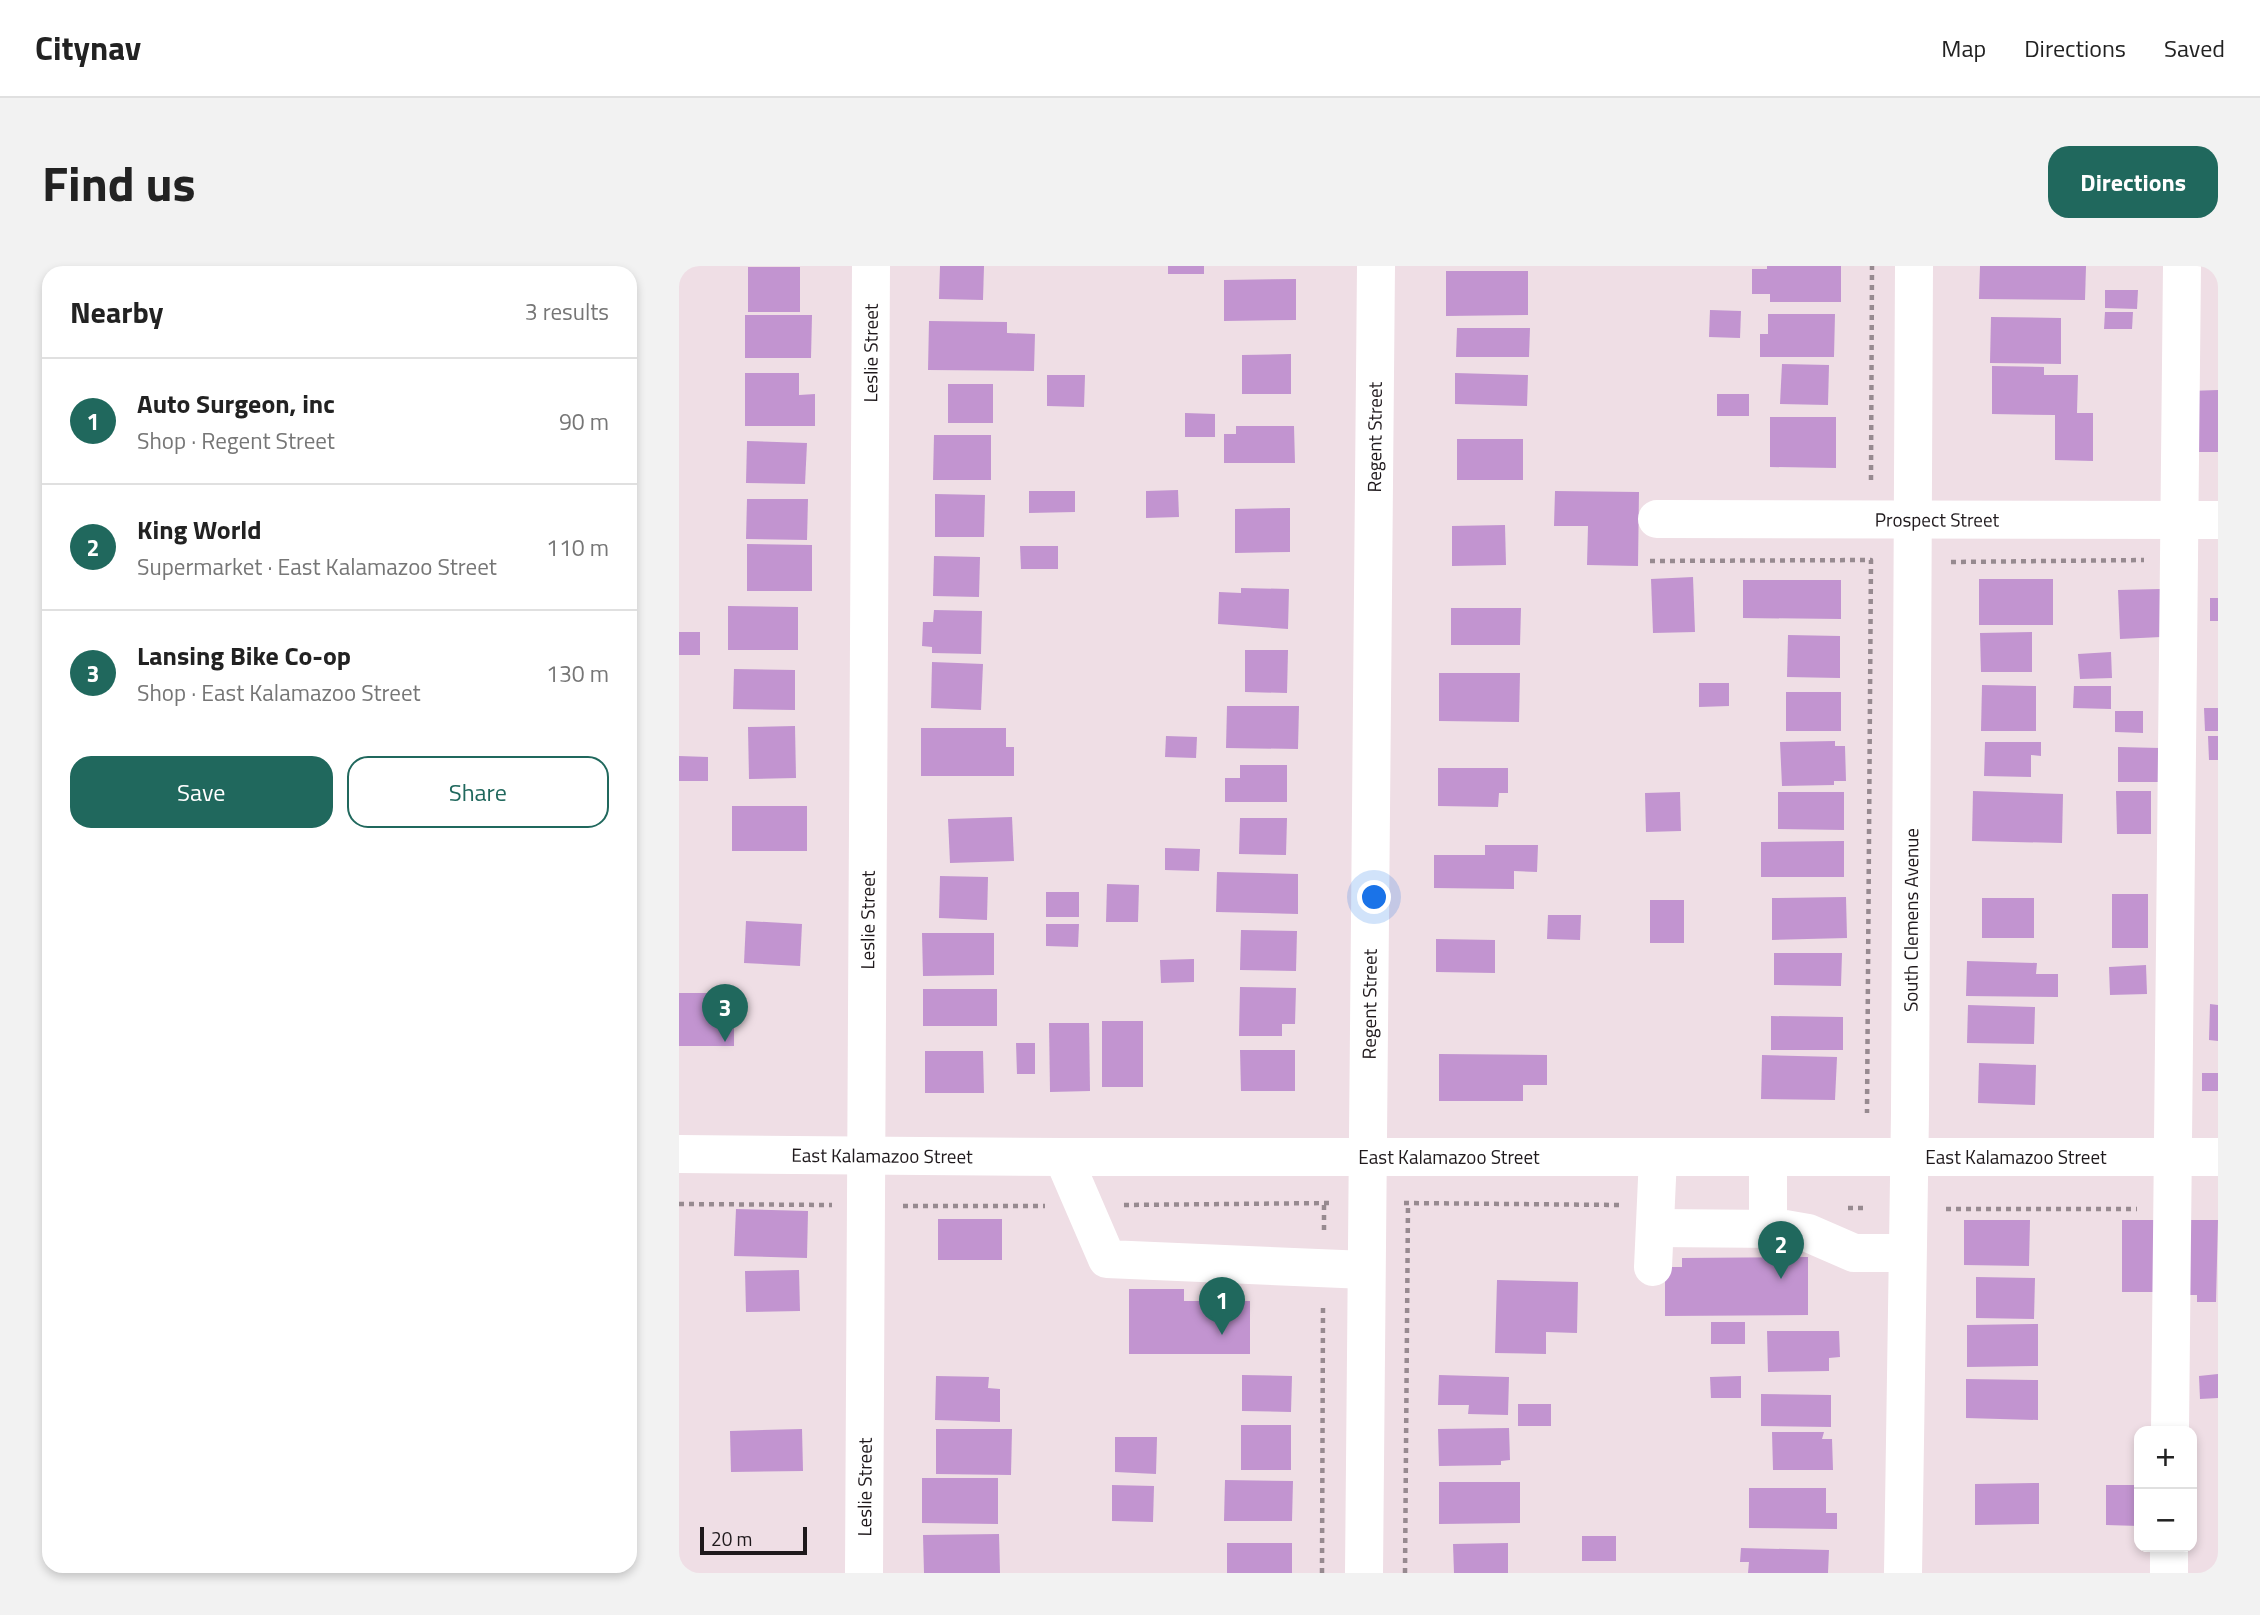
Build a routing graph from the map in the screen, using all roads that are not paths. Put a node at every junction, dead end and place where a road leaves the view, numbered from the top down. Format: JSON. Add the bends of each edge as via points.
{"nodes":[{"id":1,"x":871,"y":266,"type":"edge"},
{"id":2,"x":1375,"y":266,"type":"edge"},
{"id":3,"x":1914,"y":266,"type":"edge"},
{"id":4,"x":2182,"y":266,"type":"edge"},
{"id":5,"x":1657,"y":519,"type":"dead end"},
{"id":6,"x":1911,"y":520,"type":"junction"},
{"id":7,"x":2179,"y":520,"type":"junction"},
{"id":8,"x":2218,"y":520,"type":"edge"},
{"id":9,"x":679,"y":1154,"type":"edge"},
{"id":10,"x":866,"y":1155,"type":"junction"},
{"id":11,"x":1063,"y":1157,"type":"junction"},
{"id":12,"x":1368,"y":1157,"type":"junction"},
{"id":13,"x":1658,"y":1157,"type":"junction"},
{"id":14,"x":1768,"y":1157,"type":"junction"},
{"id":15,"x":2172,"y":1157,"type":"junction"},
{"id":16,"x":2218,"y":1157,"type":"edge"},
{"id":17,"x":1909,"y":1158,"type":"junction"},
{"id":18,"x":1655,"y":1217,"type":"junction"},
{"id":19,"x":1769,"y":1229,"type":"junction"},
{"id":20,"x":1906,"y":1253,"type":"junction"},
{"id":21,"x":1653,"y":1267,"type":"dead end"},
{"id":22,"x":1366,"y":1270,"type":"junction"},
{"id":23,"x":2170,"y":1426,"type":"edge"},
{"id":24,"x":2169,"y":1552,"type":"edge"},
{"id":25,"x":864,"y":1573,"type":"edge"},
{"id":26,"x":1364,"y":1573,"type":"edge"},
{"id":27,"x":1903,"y":1573,"type":"edge"},
{"id":28,"x":2169,"y":1573,"type":"edge"}],
"edges":[{"from":1,"to":10,"type":"street","name":"Leslie Street"},
{"from":2,"to":12,"type":"street","name":"Regent Street"},
{"from":3,"to":6,"type":"street","name":"South Clemens Avenue"},
{"from":4,"to":7,"type":"street"},
{"from":5,"to":6,"type":"street","name":"Prospect Street"},
{"from":6,"to":7,"type":"street","name":"Prospect Street"},
{"from":6,"to":17,"type":"street","name":"South Clemens Avenue"},
{"from":7,"to":8,"type":"street","name":"Prospect Street"},
{"from":7,"to":15,"type":"street"},
{"from":9,"to":10,"type":"street","name":"East Kalamazoo Street"},
{"from":10,"to":11,"type":"street","name":"East Kalamazoo Street"},
{"from":10,"to":25,"type":"street","name":"Leslie Street"},
{"from":11,"to":12,"type":"street","name":"East Kalamazoo Street"},
{"from":11,"to":22,"type":"street","via":[[1107,1259]]},
{"from":12,"to":13,"type":"street","name":"East Kalamazoo Street"},
{"from":12,"to":22,"type":"street","name":"Regent Street"},
{"from":13,"to":14,"type":"street","name":"East Kalamazoo Street"},
{"from":13,"to":18,"type":"street"},
{"from":14,"to":17,"type":"street","name":"East Kalamazoo Street"},
{"from":14,"to":19,"type":"street"},
{"from":15,"to":16,"type":"street","name":"East Kalamazoo Street"},
{"from":15,"to":17,"type":"street","name":"East Kalamazoo Street"},
{"from":15,"to":23,"type":"street"},
{"from":17,"to":20,"type":"street","name":"South Clemens Avenue"},
{"from":18,"to":19,"type":"street"},
{"from":18,"to":21,"type":"street"},
{"from":19,"to":20,"type":"street","via":[[1808,1233],[1854,1253]]},
{"from":20,"to":27,"type":"street","name":"South Clemens Avenue"},
{"from":22,"to":26,"type":"street","name":"Regent Street"},
{"from":24,"to":28,"type":"street"}]}
